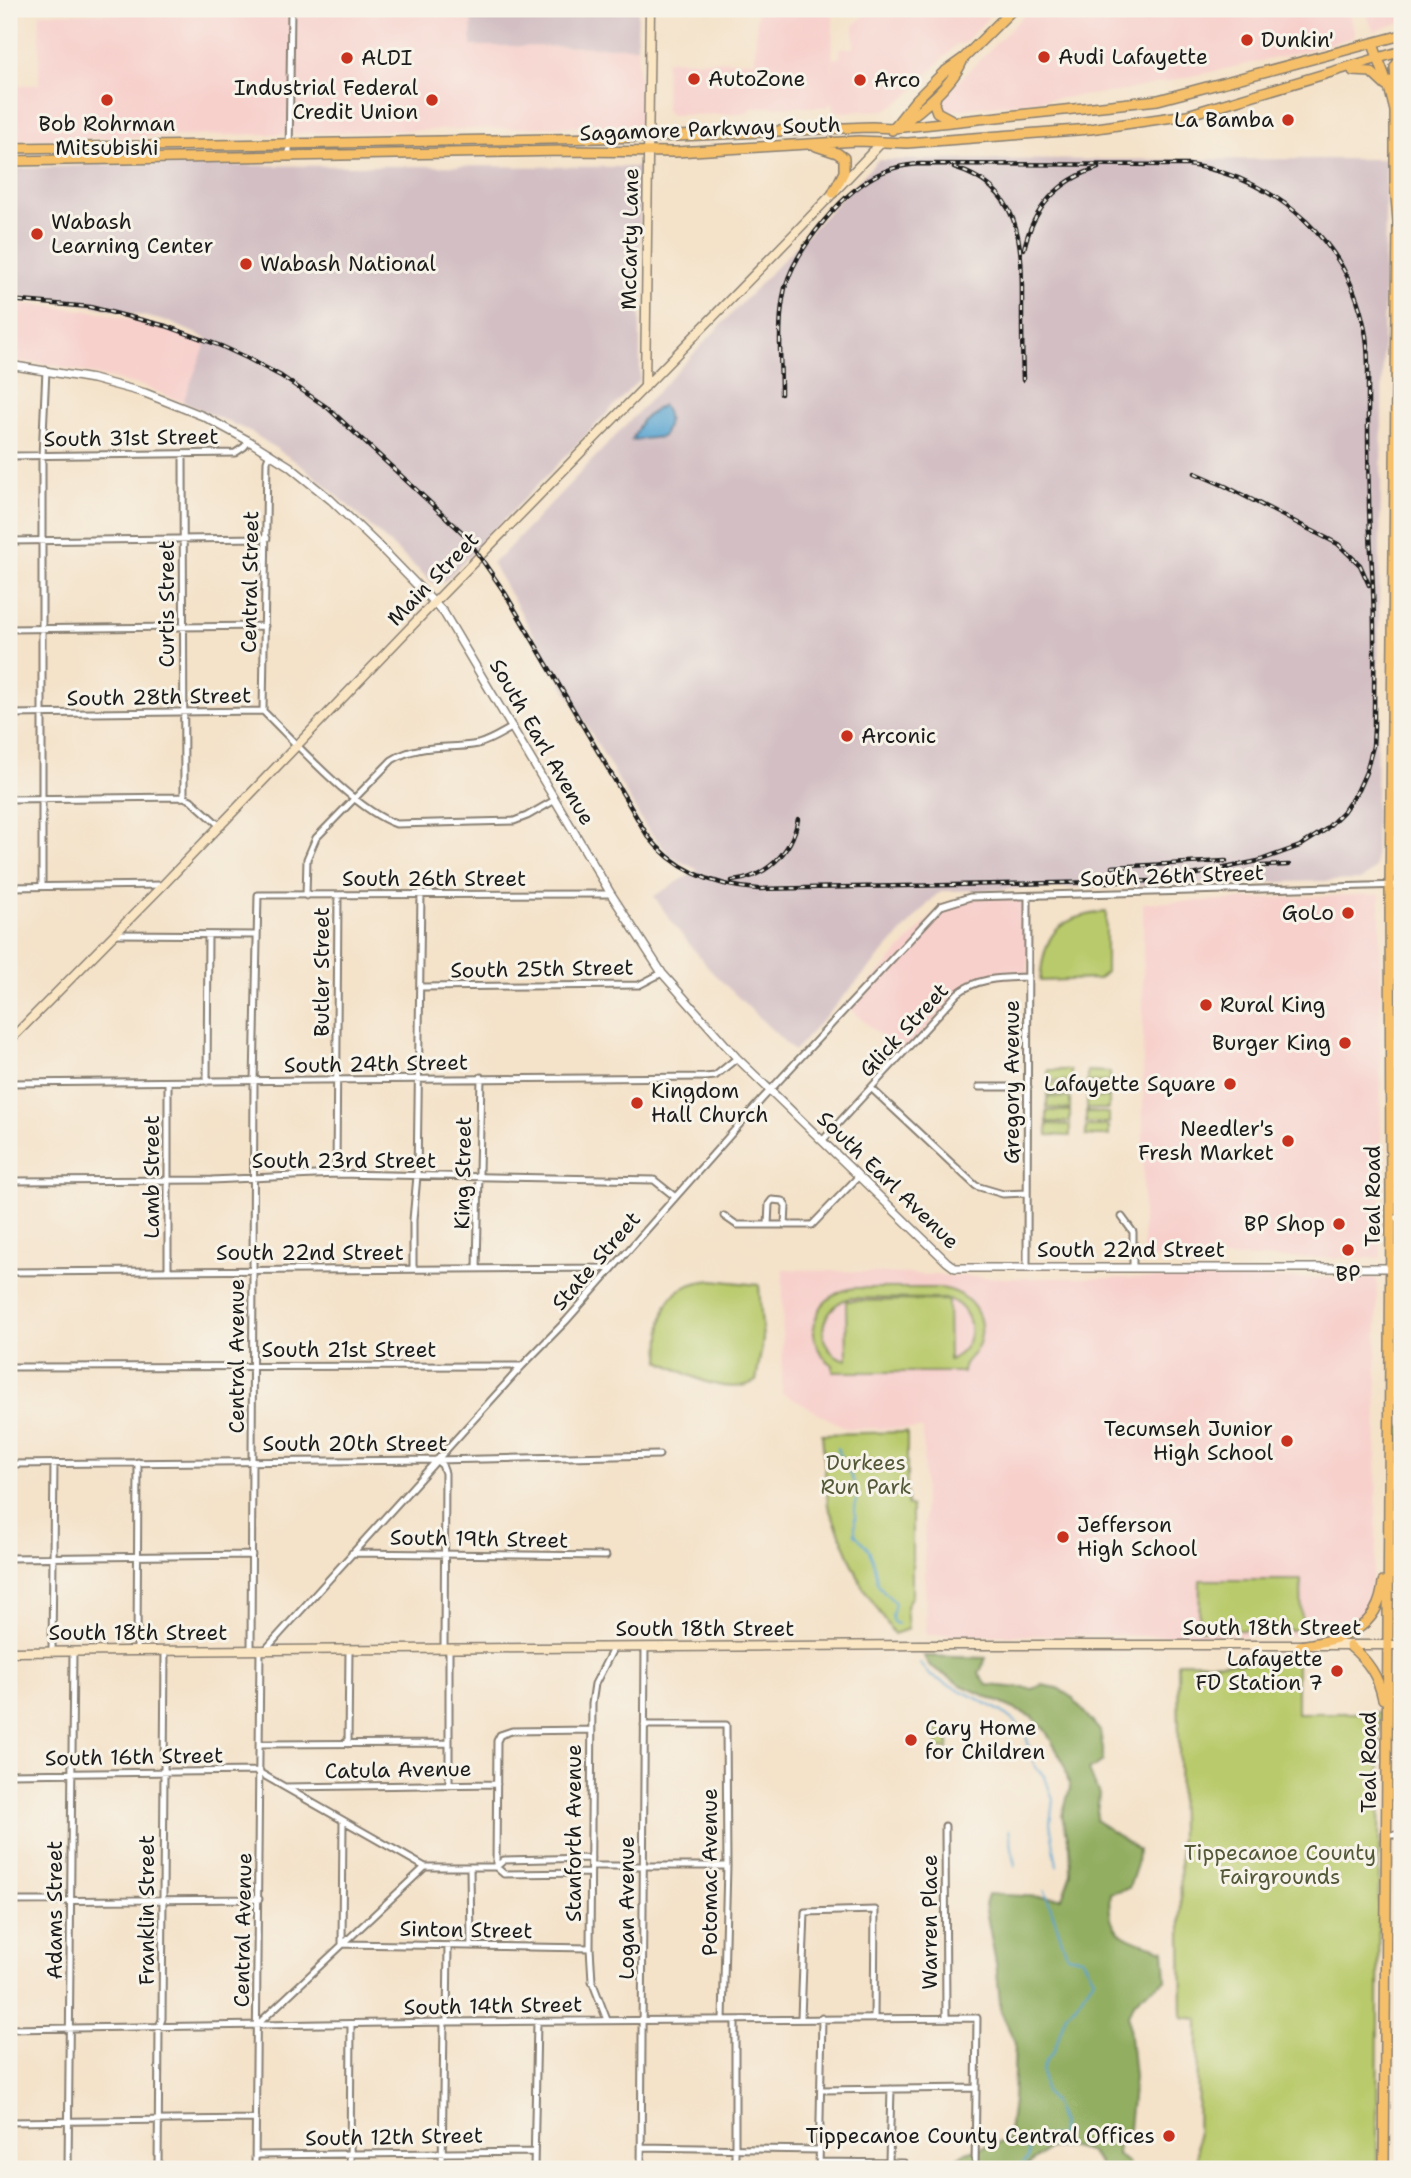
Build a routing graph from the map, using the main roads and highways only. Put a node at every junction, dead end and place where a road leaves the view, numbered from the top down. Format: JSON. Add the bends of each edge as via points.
{"nodes":[{"id":1,"x":650,"y":9,"type":"edge"},
{"id":2,"x":1013,"y":9,"type":"edge"},
{"id":3,"x":1402,"y":35,"type":"edge"},
{"id":4,"x":1373,"y":44,"type":"junction"},
{"id":5,"x":1402,"y":53,"type":"edge"},
{"id":6,"x":964,"y":58,"type":"junction"},
{"id":7,"x":1378,"y":60,"type":"junction"},
{"id":8,"x":1334,"y":73,"type":"junction"},
{"id":9,"x":1394,"y":91,"type":"junction"},
{"id":10,"x":937,"y":93,"type":"junction"},
{"id":11,"x":1402,"y":114,"type":"edge"},
{"id":12,"x":961,"y":121,"type":"junction"},
{"id":13,"x":894,"y":128,"type":"junction"},
{"id":14,"x":649,"y":137,"type":"junction"},
{"id":15,"x":882,"y":142,"type":"junction"},
{"id":16,"x":814,"y":145,"type":"junction"},
{"id":17,"x":9,"y":148,"type":"edge"},
{"id":18,"x":649,"y":151,"type":"junction"},
{"id":19,"x":9,"y":161,"type":"edge"},
{"id":20,"x":833,"y":193,"type":"junction"},
{"id":21,"x":1402,"y":199,"type":"edge"},
{"id":22,"x":1398,"y":222,"type":"junction"},
{"id":23,"x":645,"y":387,"type":"junction"},
{"id":24,"x":1399,"y":514,"type":"edge"},
{"id":25,"x":1397,"y":732,"type":"edge"},
{"id":26,"x":9,"y":1041,"type":"edge"},
{"id":27,"x":1388,"y":1546,"type":"junction"},
{"id":28,"x":1300,"y":1646,"type":"junction"},
{"id":29,"x":1350,"y":1646,"type":"junction"},
{"id":30,"x":1388,"y":1646,"type":"junction"},
{"id":31,"x":1402,"y":1646,"type":"edge"},
{"id":32,"x":9,"y":1652,"type":"edge"},
{"id":33,"x":1387,"y":1737,"type":"junction"},
{"id":34,"x":1384,"y":2169,"type":"edge"}],
"edges":[{"from":1,"to":14,"type":"main road","name":"McCarty Lane"},
{"from":2,"to":6,"type":"main road"},
{"from":3,"to":4,"type":"main road","name":"Sagamore Parkway South"},
{"from":4,"to":7,"type":"main road","name":"Teal Road"},
{"from":4,"to":12,"type":"main road","name":"Sagamore Parkway South","via":[[1158,100]]},
{"from":5,"to":7,"type":"main road","name":"Sagamore Parkway South"},
{"from":5,"to":9,"type":"main road","via":[[1395,67]]},
{"from":6,"to":10,"type":"main road"},
{"from":6,"to":13,"type":"main road","via":[[943,73]]},
{"from":7,"to":8,"type":"main road","name":"Sagamore Parkway South"},
{"from":7,"to":9,"type":"main road","name":"Teal Road"},
{"from":8,"to":9,"type":"main road","via":[[1371,72]]},
{"from":8,"to":15,"type":"main road","name":"Sagamore Parkway South","via":[[1187,115],[1090,129]]},
{"from":9,"to":11,"type":"main road","name":"Teal Road"},
{"from":9,"to":22,"type":"main road","name":"Teal Road"},
{"from":10,"to":12,"type":"main road","via":[[937,112]]},
{"from":10,"to":13,"type":"main road"},
{"from":12,"to":13,"type":"main road","name":"Sagamore Parkway South"},
{"from":13,"to":14,"type":"main road","name":"Sagamore Parkway South"},
{"from":13,"to":15,"type":"main road"},
{"from":14,"to":17,"type":"main road","name":"Sagamore Parkway South"},
{"from":14,"to":18,"type":"main road","name":"McCarty Lane"},
{"from":15,"to":16,"type":"main road","name":"Sagamore Parkway South"},
{"from":15,"to":20,"type":"main road","name":"Main Street"},
{"from":16,"to":18,"type":"main road","name":"Sagamore Parkway South"},
{"from":16,"to":20,"type":"main road","via":[[844,158],[844,172]]},
{"from":18,"to":19,"type":"main road","name":"Sagamore Parkway South"},
{"from":18,"to":23,"type":"main road","name":"McCarty Lane"},
{"from":20,"to":23,"type":"main road","name":"Main Street"},
{"from":21,"to":22,"type":"main road","name":"Teal Road"},
{"from":22,"to":24,"type":"main road","name":"Teal Road"},
{"from":23,"to":26,"type":"main road","name":"Main Street"},
{"from":24,"to":25,"type":"main road","name":"Teal Road"},
{"from":25,"to":27,"type":"main road","name":"Teal Road","via":[[1390,885]]},
{"from":27,"to":28,"type":"main road","via":[[1380,1601],[1372,1615],[1348,1635]]},
{"from":27,"to":30,"type":"main road","name":"Teal Road"},
{"from":28,"to":29,"type":"main road","name":"South 18th Street"},
{"from":28,"to":32,"type":"main road","name":"South 18th Street"},
{"from":29,"to":30,"type":"main road","name":"South 18th Street"},
{"from":29,"to":33,"type":"main road","via":[[1376,1675]]},
{"from":30,"to":31,"type":"main road","name":"South 18th Street"},
{"from":30,"to":33,"type":"main road","name":"Teal Road"},
{"from":33,"to":34,"type":"main road","name":"Teal Road"}]}
